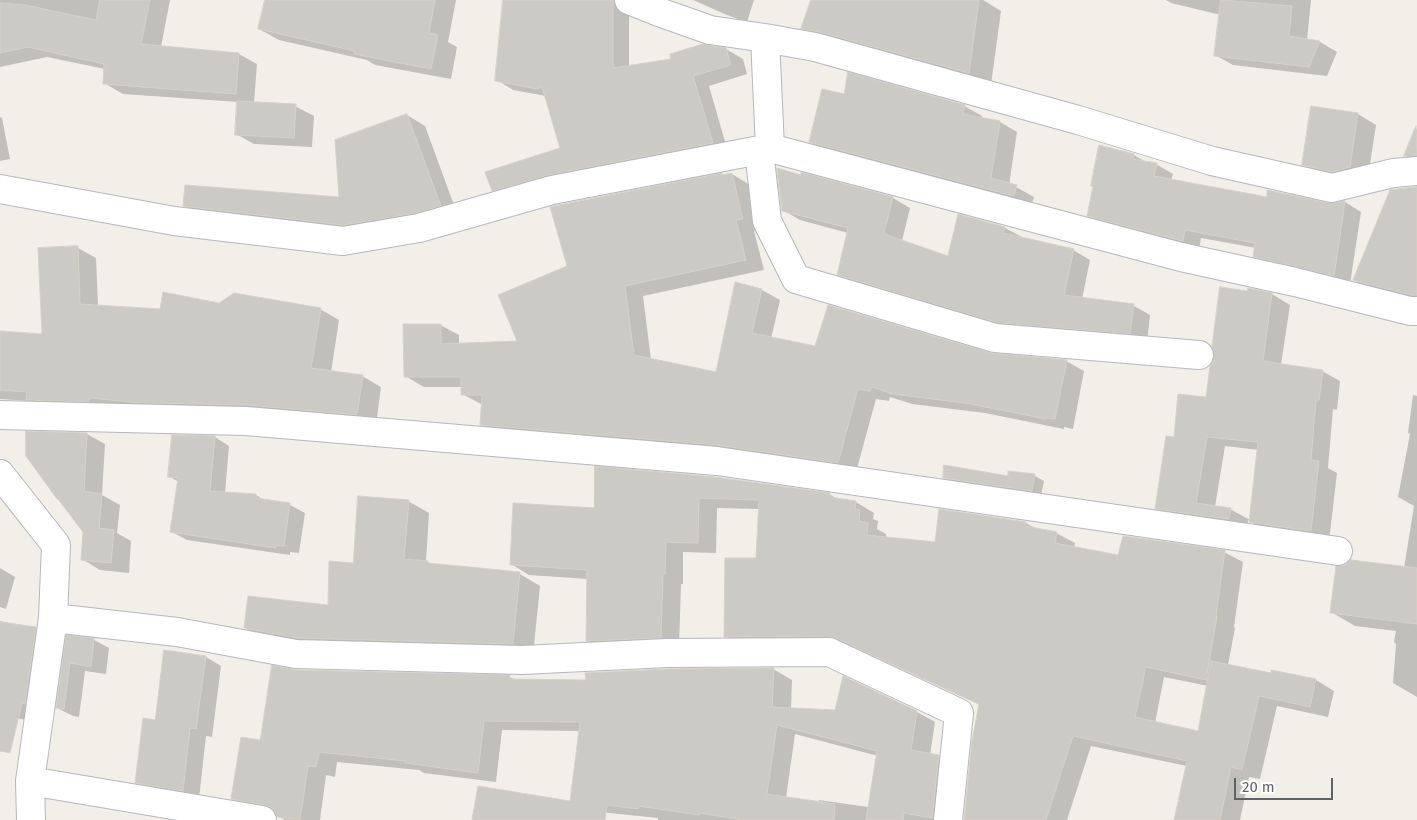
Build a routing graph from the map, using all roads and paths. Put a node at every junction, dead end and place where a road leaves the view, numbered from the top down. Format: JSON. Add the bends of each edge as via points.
{"nodes":[{"id":1,"x":629,"y":0,"type":"edge"},
{"id":2,"x":765,"y":38,"type":"junction"},
{"id":3,"x":764,"y":150,"type":"junction"},
{"id":4,"x":1417,"y":170,"type":"edge"},
{"id":5,"x":0,"y":189,"type":"edge"},
{"id":6,"x":1417,"y":311,"type":"edge"},
{"id":7,"x":1199,"y":355,"type":"dead end"},
{"id":8,"x":0,"y":415,"type":"edge"},
{"id":9,"x":0,"y":474,"type":"edge"},
{"id":10,"x":1338,"y":551,"type":"dead end"},
{"id":11,"x":53,"y":618,"type":"junction"},
{"id":12,"x":30,"y":781,"type":"junction"},
{"id":13,"x":32,"y":820,"type":"edge"},
{"id":14,"x":262,"y":820,"type":"edge"},
{"id":15,"x":948,"y":820,"type":"edge"}],
"edges":[{"from":1,"to":2,"type":"street","via":[[710,30]]},
{"from":2,"to":3,"type":"street"},
{"from":2,"to":4,"type":"street","via":[[815,47],[1069,117],[1212,161],[1332,188]]},
{"from":3,"to":5,"type":"street","via":[[552,190],[419,228],[343,241],[174,221]]},
{"from":3,"to":6,"type":"street","via":[[1181,257]]},
{"from":3,"to":7,"type":"street","via":[[767,221],[796,279],[996,338]]},
{"from":8,"to":10,"type":"street","via":[[246,421],[716,461]]},
{"from":9,"to":11,"type":"street","via":[[56,545]]},
{"from":11,"to":12,"type":"street"},
{"from":11,"to":15,"type":"street","via":[[177,632],[296,654],[522,660],[667,653],[828,652],[958,712]]},
{"from":12,"to":13,"type":"street"},
{"from":12,"to":14,"type":"street"}]}
